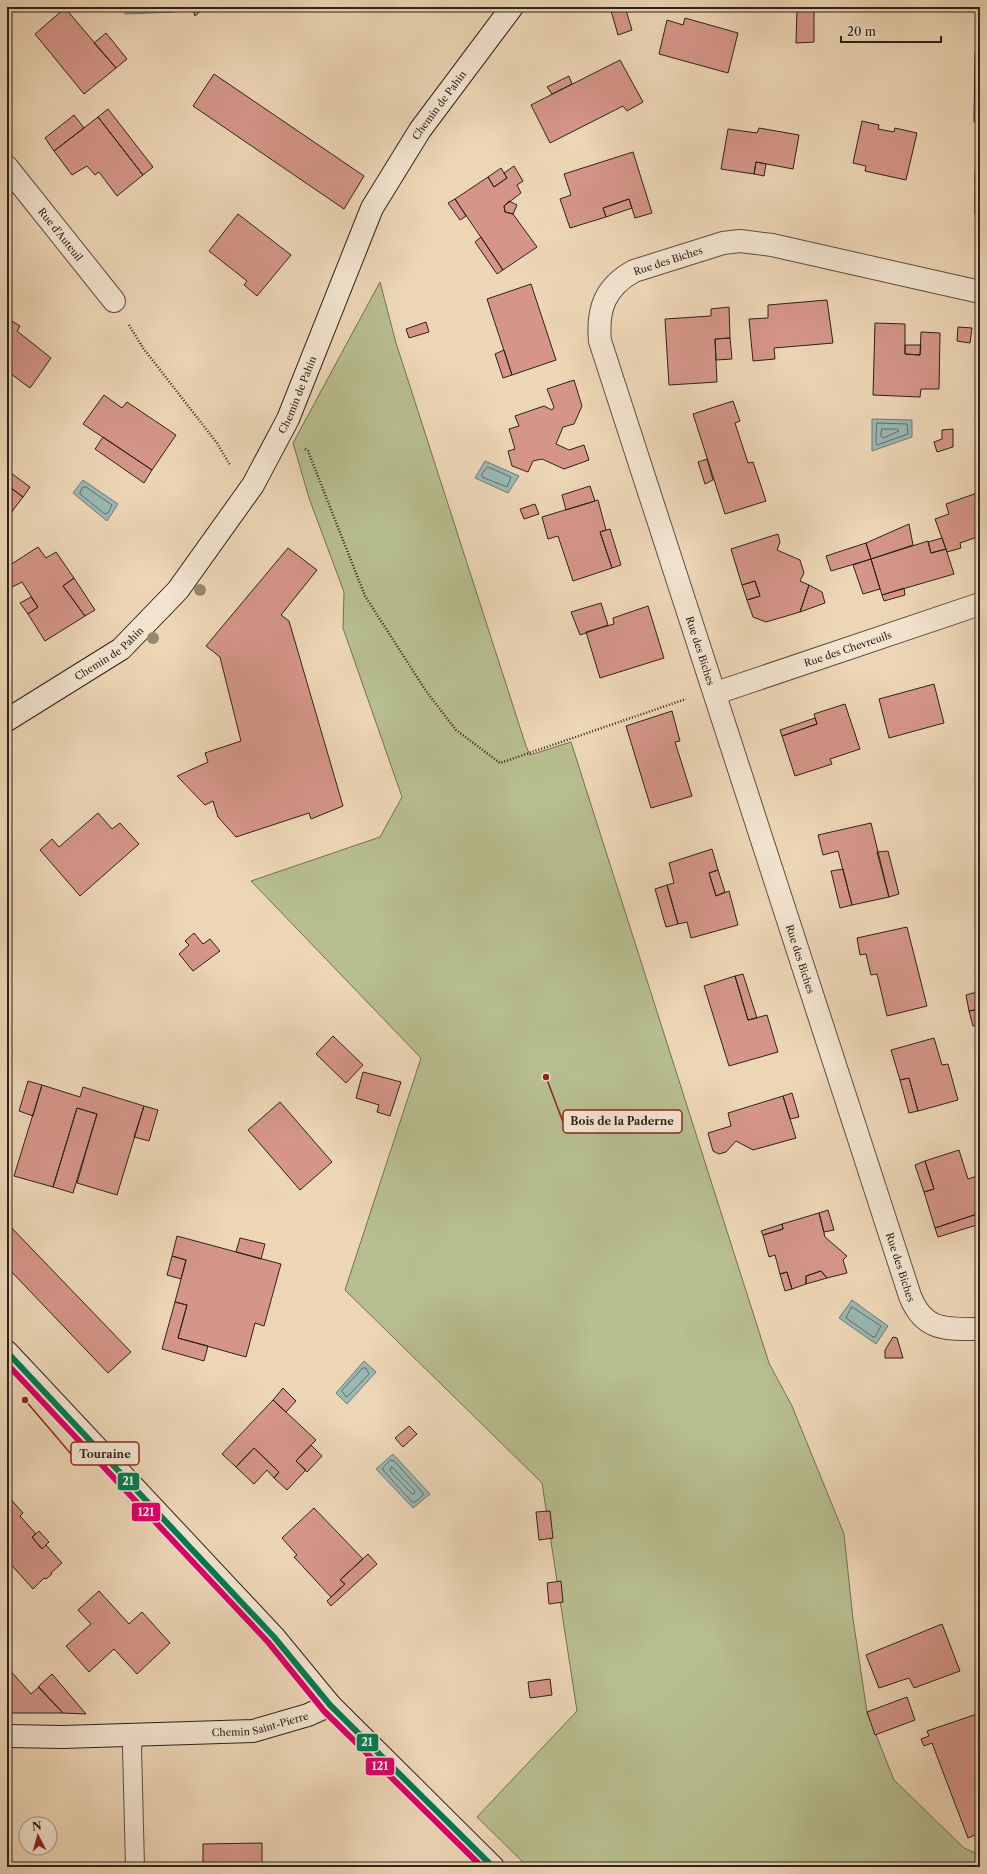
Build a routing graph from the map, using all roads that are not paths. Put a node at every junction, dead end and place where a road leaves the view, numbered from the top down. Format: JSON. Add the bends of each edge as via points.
{"nodes":[{"id":1,"x":512,"y":7,"type":"edge"},
{"id":2,"x":7,"y":167,"type":"edge"},
{"id":3,"x":980,"y":292,"type":"edge"},
{"id":4,"x":114,"y":302,"type":"road end"},
{"id":5,"x":980,"y":604,"type":"edge"},
{"id":6,"x":716,"y":693,"type":"junction"},
{"id":7,"x":7,"y":720,"type":"edge"},
{"id":8,"x":980,"y":1329,"type":"edge"},
{"id":9,"x":7,"y":1352,"type":"edge"},
{"id":10,"x":330,"y":1705,"type":"junction"},
{"id":11,"x":7,"y":1736,"type":"edge"},
{"id":12,"x":134,"y":1736,"type":"junction"},
{"id":13,"x":135,"y":1867,"type":"edge"},
{"id":14,"x":493,"y":1867,"type":"edge"}],
"edges":[{"from":1,"to":7,"type":"street","name":"Chemin de Pahin","via":[[420,130],[372,208],[288,419],[253,485],[178,590],[121,649]]},
{"from":2,"to":4,"type":"street","name":"Rue d'Auteuil"},
{"from":3,"to":6,"type":"street","name":"Rue des Biches","via":[[772,245],[740,241],[723,243],[634,271],[620,281],[606,297],[599,317],[600,341]]},
{"from":5,"to":6,"type":"street","name":"Rue des Chevreuils"},
{"from":6,"to":8,"type":"street","name":"Rue des Biches","via":[[912,1303],[919,1315],[936,1326]]},
{"from":9,"to":10,"type":"street","via":[[274,1637]]},
{"from":10,"to":12,"type":"street","name":"Chemin Saint-Pierre","via":[[308,1715],[253,1731]]},
{"from":10,"to":14,"type":"street"},
{"from":11,"to":12,"type":"street","name":"Chemin Saint-Pierre"},
{"from":12,"to":13,"type":"lane","via":[[132,1748]]}]}
